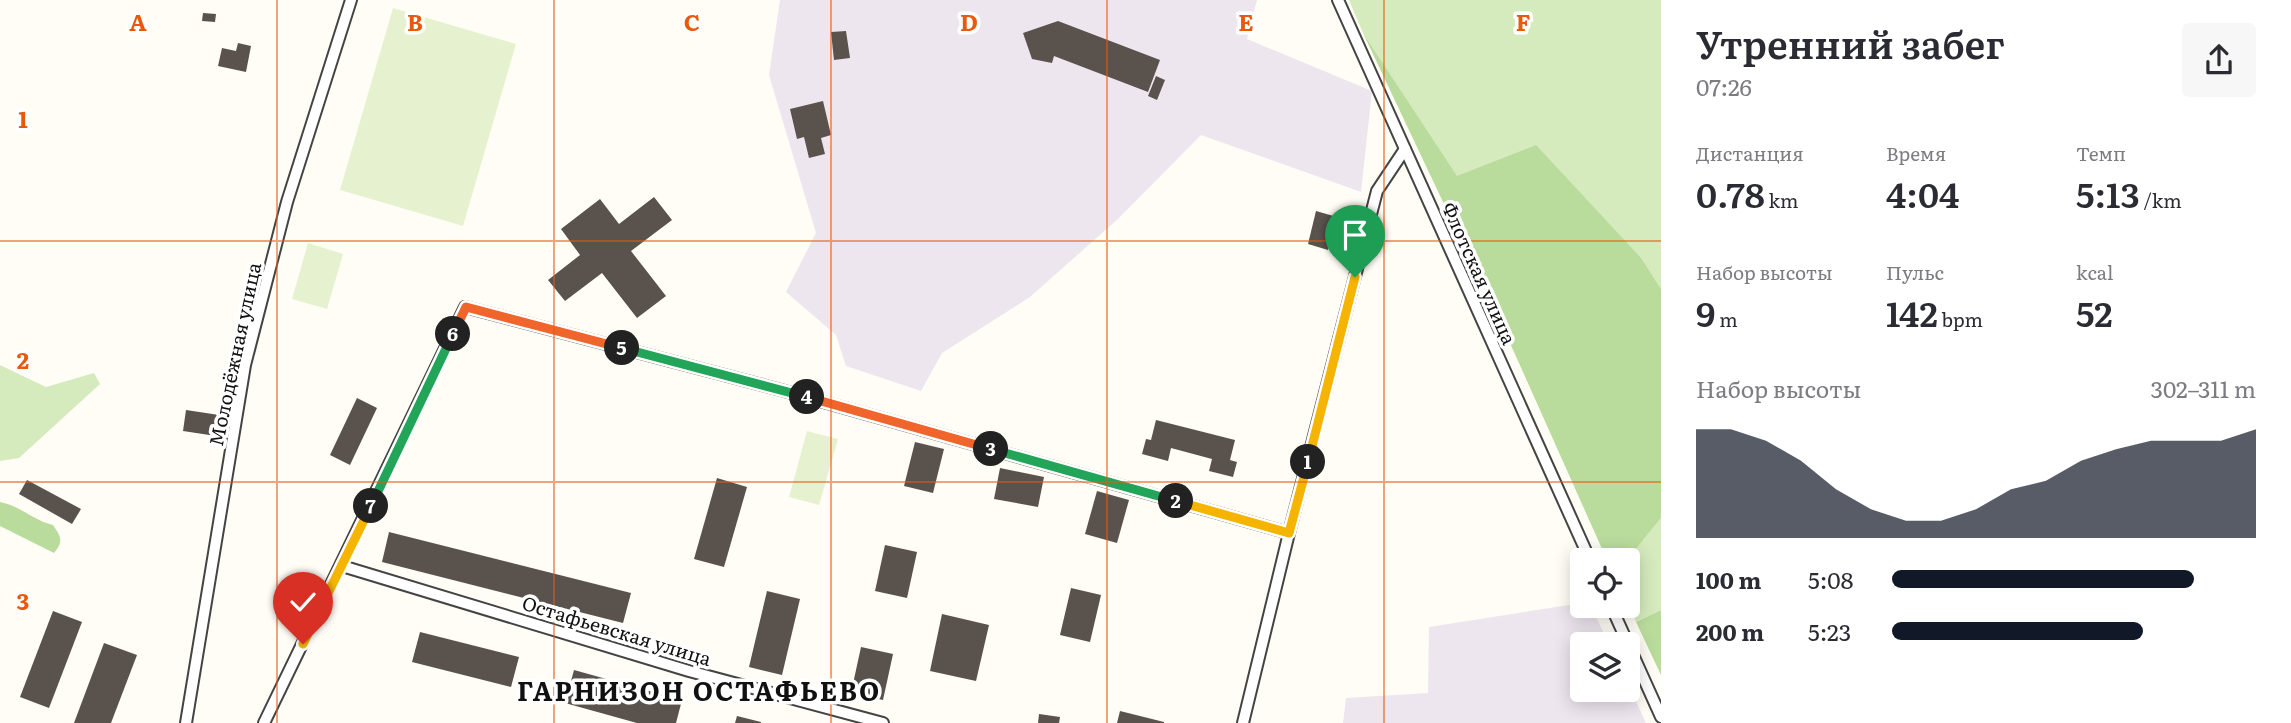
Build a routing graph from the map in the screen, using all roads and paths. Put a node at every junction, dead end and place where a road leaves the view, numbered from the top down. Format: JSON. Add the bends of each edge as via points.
{"nodes":[{"id":1,"x":351,"y":0,"type":"edge"},
{"id":2,"x":1338,"y":0,"type":"edge"},
{"id":3,"x":1405,"y":149,"type":"junction"},
{"id":4,"x":1289,"y":533,"type":"junction"},
{"id":5,"x":1585,"y":548,"type":"edge"},
{"id":6,"x":342,"y":566,"type":"junction"},
{"id":7,"x":1616,"y":618,"type":"edge"},
{"id":8,"x":1661,"y":717,"type":"edge"},
{"id":9,"x":186,"y":723,"type":"edge"},
{"id":10,"x":264,"y":723,"type":"edge"},
{"id":11,"x":883,"y":723,"type":"edge"},
{"id":12,"x":1243,"y":723,"type":"edge"}],
"edges":[{"from":1,"to":9,"type":"street","name":"Молодёжная улица","via":[[287,202],[245,365]]},
{"from":2,"to":3,"type":"street","name":"Флотская улица"},
{"from":3,"to":4,"type":"street","via":[[1377,191]]},
{"from":3,"to":5,"type":"street","name":"Флотская улица"},
{"from":4,"to":6,"type":"street","via":[[466,307]]},
{"from":4,"to":12,"type":"street"},
{"from":6,"to":10,"type":"street"},
{"from":6,"to":11,"type":"street","name":"Остафьевская улица","via":[[689,671]]},
{"from":7,"to":8,"type":"street"}]}
